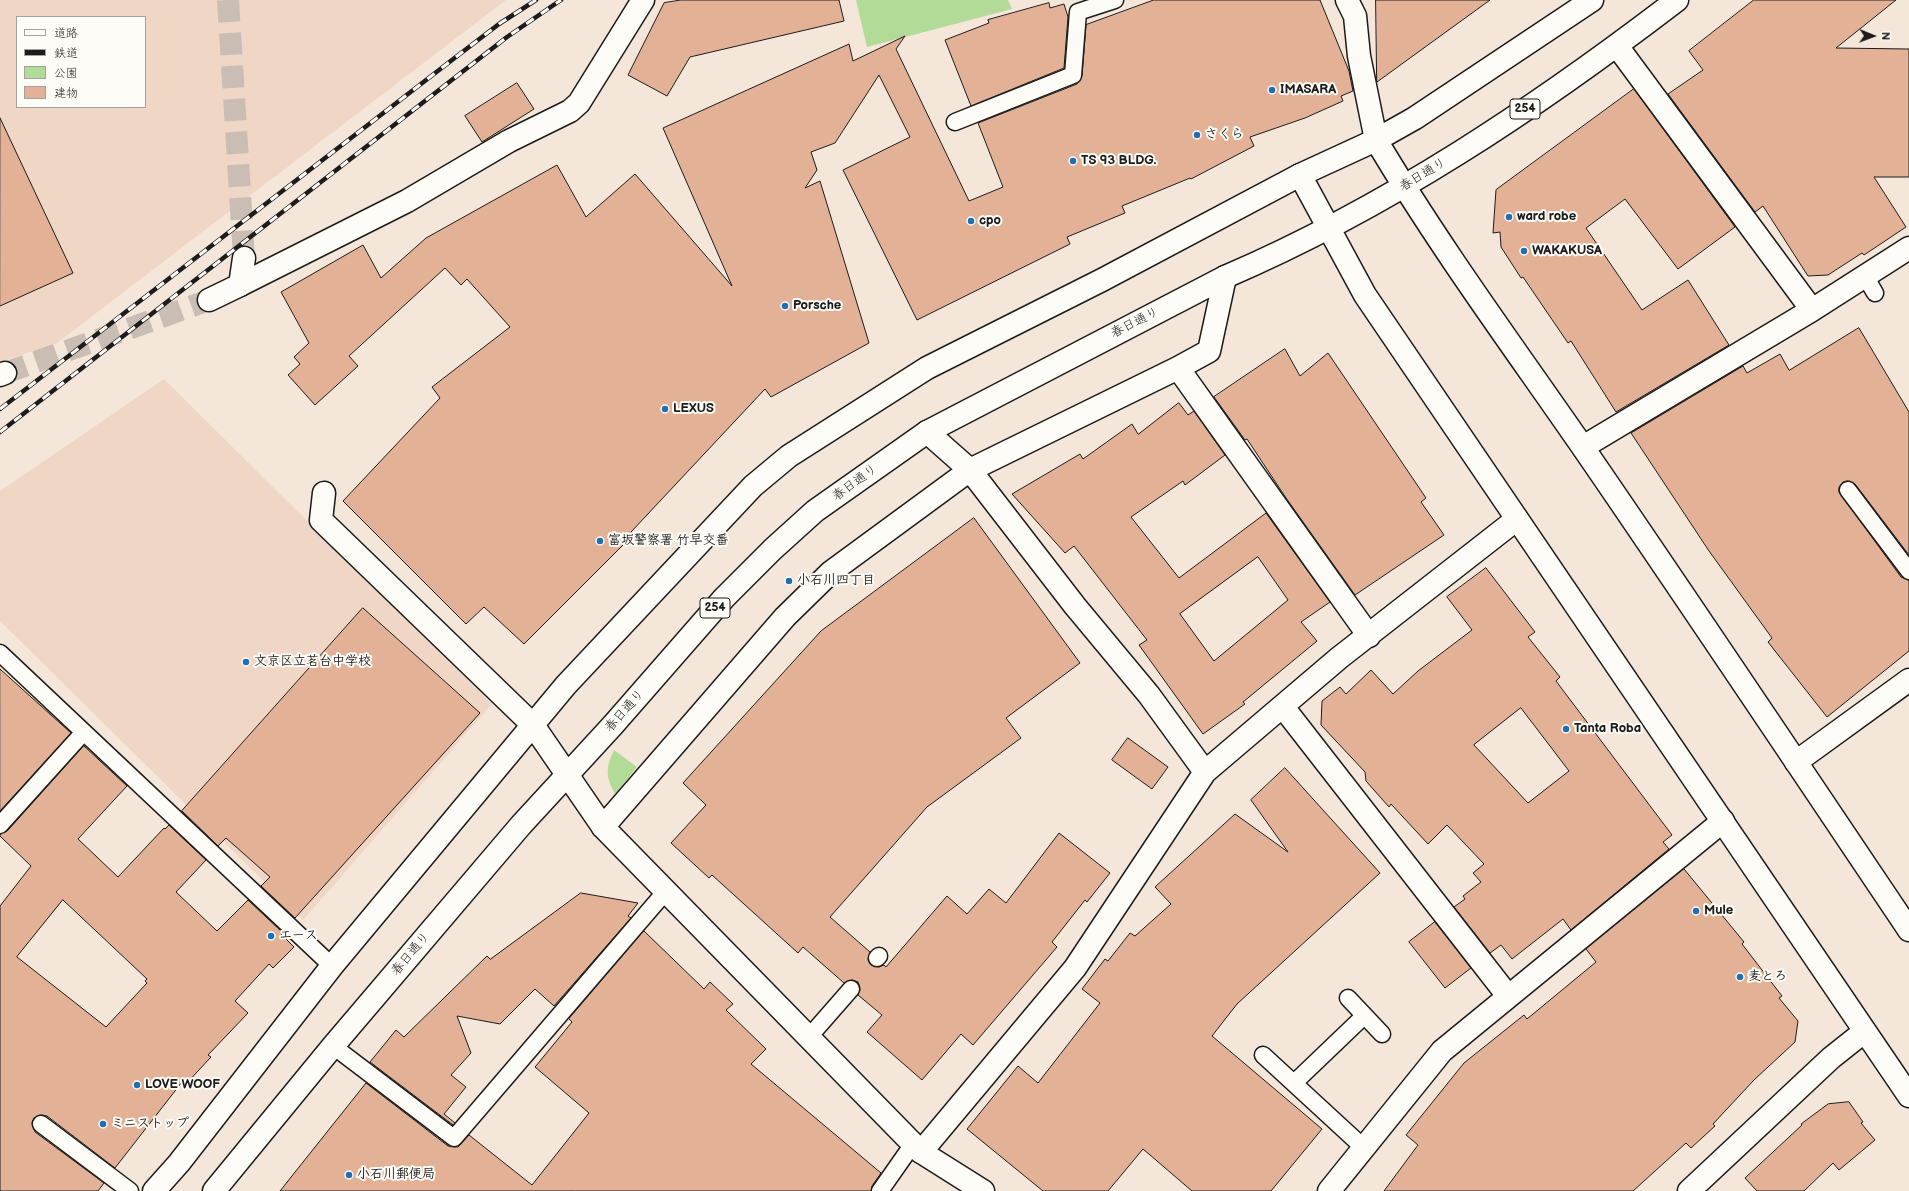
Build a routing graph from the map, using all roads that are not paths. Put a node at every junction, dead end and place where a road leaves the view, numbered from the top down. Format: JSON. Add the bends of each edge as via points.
{"nodes":[{"id":1,"x":643,"y":0,"type":"edge"},
{"id":2,"x":1115,"y":0,"type":"edge"},
{"id":3,"x":1347,"y":0,"type":"edge"},
{"id":4,"x":1592,"y":0,"type":"edge"},
{"id":5,"x":1677,"y":0,"type":"edge"},
{"id":6,"x":1617,"y":46,"type":"junction"},
{"id":7,"x":955,"y":122,"type":"dead end"},
{"id":8,"x":1376,"y":140,"type":"junction"},
{"id":9,"x":1300,"y":175,"type":"junction"},
{"id":10,"x":1404,"y":187,"type":"junction"},
{"id":11,"x":1328,"y":229,"type":"junction"},
{"id":12,"x":1909,"y":248,"type":"edge"},
{"id":13,"x":244,"y":258,"type":"tunnel mouth"},
{"id":14,"x":1225,"y":277,"type":"junction"},
{"id":15,"x":240,"y":286,"type":"junction"},
{"id":16,"x":209,"y":300,"type":"tunnel mouth"},
{"id":17,"x":1812,"y":310,"type":"junction"},
{"id":18,"x":1178,"y":368,"type":"junction"},
{"id":19,"x":927,"y":432,"type":"junction"},
{"id":20,"x":1583,"y":447,"type":"junction"},
{"id":21,"x":970,"y":470,"type":"junction"},
{"id":22,"x":1848,"y":490,"type":"dead end"},
{"id":23,"x":324,"y":493,"type":"dead end"},
{"id":24,"x":1517,"y":519,"type":"junction"},
{"id":25,"x":1909,"y":571,"type":"edge"},
{"id":26,"x":1369,"y":636,"type":"junction"},
{"id":27,"x":0,"y":653,"type":"edge"},
{"id":28,"x":1909,"y":680,"type":"edge"},
{"id":29,"x":1283,"y":707,"type":"junction"},
{"id":30,"x":533,"y":725,"type":"junction"},
{"id":31,"x":83,"y":733,"type":"junction"},
{"id":32,"x":1796,"y":762,"type":"junction"},
{"id":33,"x":1205,"y":772,"type":"junction"},
{"id":34,"x":566,"y":775,"type":"junction"},
{"id":35,"x":1723,"y":821,"type":"junction"},
{"id":36,"x":0,"y":825,"type":"edge"},
{"id":37,"x":603,"y":827,"type":"junction"},
{"id":38,"x":666,"y":891,"type":"junction"},
{"id":39,"x":1909,"y":930,"type":"edge"},
{"id":40,"x":332,"y":966,"type":"junction"},
{"id":41,"x":850,"y":989,"type":"dead end"},
{"id":42,"x":1508,"y":996,"type":"junction"},
{"id":43,"x":1348,"y":998,"type":"dead end"},
{"id":44,"x":1364,"y":1016,"type":"junction"},
{"id":45,"x":1865,"y":1031,"type":"junction"},
{"id":46,"x":1382,"y":1034,"type":"dead end"},
{"id":47,"x":809,"y":1037,"type":"junction"},
{"id":48,"x":333,"y":1046,"type":"junction"},
{"id":49,"x":1263,"y":1055,"type":"dead end"},
{"id":50,"x":1294,"y":1084,"type":"junction"},
{"id":51,"x":1909,"y":1096,"type":"edge"},
{"id":52,"x":41,"y":1124,"type":"dead end"},
{"id":53,"x":917,"y":1148,"type":"junction"},
{"id":54,"x":1364,"y":1148,"type":"junction"},
{"id":55,"x":221,"y":1188,"type":"edge"},
{"id":56,"x":130,"y":1191,"type":"edge"},
{"id":57,"x":154,"y":1191,"type":"edge"},
{"id":58,"x":880,"y":1191,"type":"edge"},
{"id":59,"x":983,"y":1191,"type":"edge"},
{"id":60,"x":1329,"y":1191,"type":"edge"},
{"id":61,"x":1689,"y":1191,"type":"edge"}],
"edges":[{"from":1,"to":15,"type":"main road","via":[[579,103],[570,111],[509,141],[407,201]]},
{"from":2,"to":7,"type":"lane","via":[[1078,12],[1073,75]]},
{"from":3,"to":8,"type":"main road","via":[[1355,16],[1359,56]]},
{"from":4,"to":8,"type":"main road","via":[[1415,118]]},
{"from":5,"to":6,"type":"main road","name":"春日通り","number":"254"},
{"from":6,"to":10,"type":"main road","name":"春日通り","number":"254"},
{"from":6,"to":17,"type":"main road"},
{"from":8,"to":9,"type":"main road"},
{"from":8,"to":10,"type":"main road"},
{"from":9,"to":11,"type":"main road"},
{"from":9,"to":30,"type":"main road","via":[[927,368],[790,456],[753,486],[566,685]]},
{"from":10,"to":11,"type":"main road","name":"春日通り","number":"254"},
{"from":10,"to":20,"type":"main road","via":[[1449,256]]},
{"from":11,"to":14,"type":"main road","name":"春日通り","number":"254","via":[[1275,256]]},
{"from":11,"to":24,"type":"main road","via":[[1365,295]]},
{"from":12,"to":17,"type":"main road","via":[[1870,284]]},
{"from":13,"to":15,"type":"main road"},
{"from":14,"to":18,"type":"main road","via":[[1209,351]]},
{"from":14,"to":19,"type":"main road","name":"春日通り","number":"254"},
{"from":15,"to":16,"type":"main road"},
{"from":17,"to":20,"type":"main road"},
{"from":18,"to":21,"type":"main road"},
{"from":18,"to":26,"type":"main road"},
{"from":19,"to":21,"type":"main road"},
{"from":19,"to":34,"type":"main road","name":"春日通り","number":"254","via":[[815,512],[773,549],[724,598]]},
{"from":20,"to":32,"type":"main road"},
{"from":21,"to":33,"type":"main road","via":[[1075,606],[1149,695]]},
{"from":21,"to":37,"type":"main road","via":[[831,572],[785,616]]},
{"from":22,"to":25,"type":"lane"},
{"from":23,"to":30,"type":"main road","via":[[321,520]]},
{"from":24,"to":26,"type":"main road"},
{"from":24,"to":35,"type":"main road"},
{"from":26,"to":29,"type":"main road","via":[[1339,658]]},
{"from":27,"to":31,"type":"lane"},
{"from":28,"to":32,"type":"main road"},
{"from":29,"to":33,"type":"main road"},
{"from":29,"to":42,"type":"main road"},
{"from":30,"to":34,"type":"main road"},
{"from":30,"to":40,"type":"main road"},
{"from":31,"to":36,"type":"lane"},
{"from":31,"to":40,"type":"lane"},
{"from":32,"to":39,"type":"main road"},
{"from":33,"to":53,"type":"main road","via":[[1075,968]]},
{"from":34,"to":37,"type":"main road"},
{"from":34,"to":48,"type":"main road","name":"春日通り","number":"254"},
{"from":35,"to":42,"type":"main road"},
{"from":35,"to":45,"type":"main road"},
{"from":37,"to":38,"type":"main road"},
{"from":38,"to":47,"type":"main road"},
{"from":38,"to":48,"type":"lane","via":[[454,1138]]},
{"from":40,"to":57,"type":"main road","via":[[179,1163]]},
{"from":41,"to":47,"type":"lane"},
{"from":42,"to":54,"type":"main road","via":[[1442,1051]]},
{"from":43,"to":44,"type":"lane"},
{"from":44,"to":46,"type":"lane"},
{"from":44,"to":50,"type":"lane"},
{"from":45,"to":51,"type":"main road"},
{"from":45,"to":61,"type":"main road","via":[[1831,1058]]},
{"from":47,"to":53,"type":"main road"},
{"from":48,"to":55,"type":"main road","name":"春日通り","number":"254"},
{"from":49,"to":50,"type":"lane"},
{"from":50,"to":54,"type":"lane"},
{"from":52,"to":56,"type":"lane"},
{"from":53,"to":58,"type":"lane"},
{"from":53,"to":59,"type":"main road"},
{"from":54,"to":60,"type":"main road"}]}
